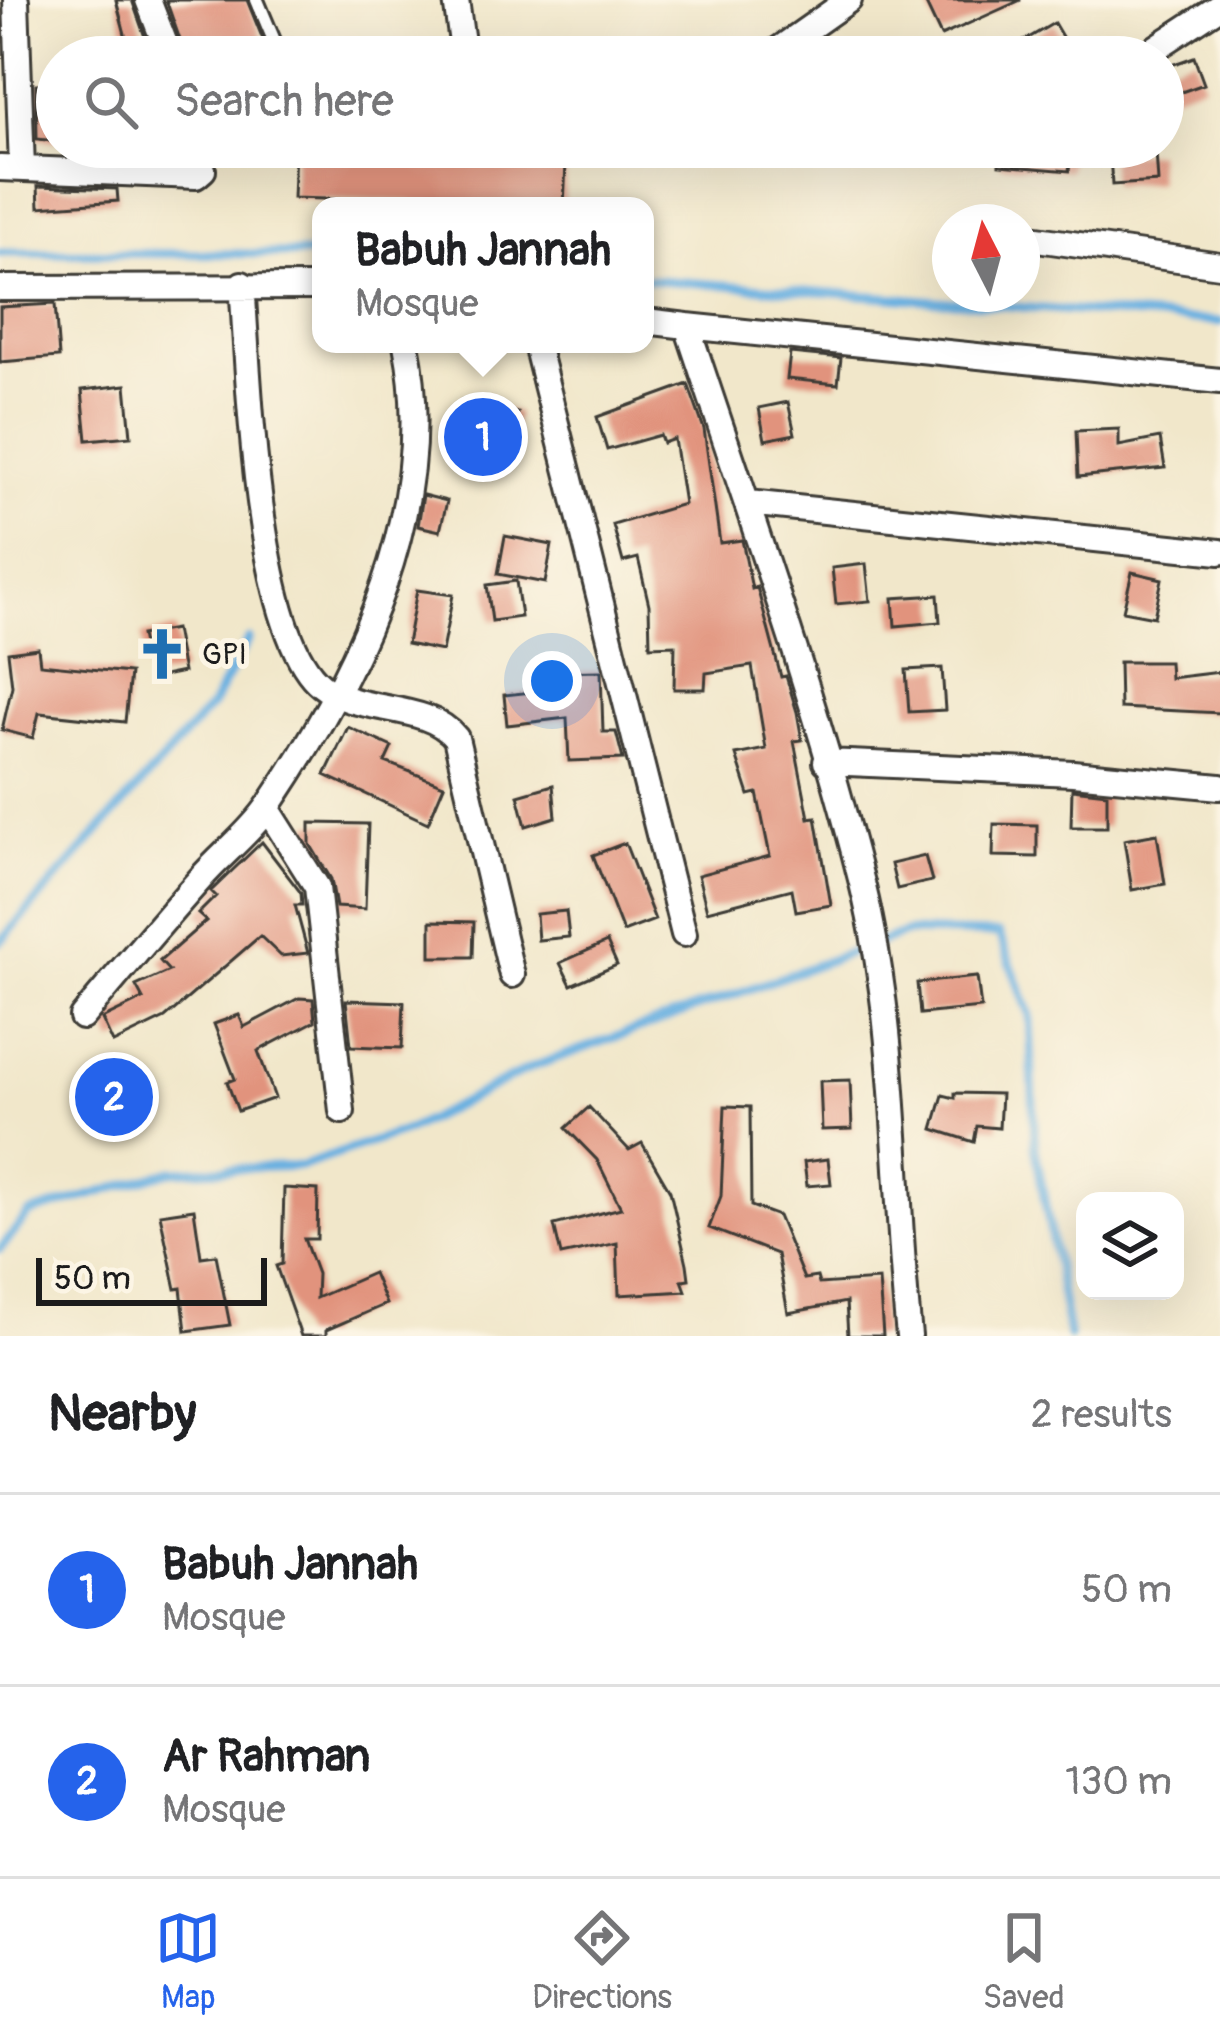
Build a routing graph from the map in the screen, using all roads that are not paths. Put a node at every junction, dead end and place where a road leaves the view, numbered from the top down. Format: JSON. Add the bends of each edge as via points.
{"nodes":[{"id":1,"x":16,"y":0,"type":"edge"},
{"id":2,"x":148,"y":0,"type":"edge"},
{"id":3,"x":257,"y":0,"type":"edge"},
{"id":4,"x":455,"y":0,"type":"edge"},
{"id":5,"x":849,"y":0,"type":"edge"},
{"id":6,"x":1220,"y":6,"type":"edge"},
{"id":7,"x":162,"y":36,"type":"edge"},
{"id":8,"x":272,"y":36,"type":"edge"},
{"id":9,"x":461,"y":36,"type":"edge"},
{"id":10,"x":797,"y":36,"type":"edge"},
{"id":11,"x":1174,"y":36,"type":"edge"},
{"id":12,"x":11,"y":168,"type":"edge"},
{"id":13,"x":201,"y":168,"type":"edge"},
{"id":14,"x":1040,"y":240,"type":"edge"},
{"id":15,"x":1220,"y":266,"type":"edge"},
{"id":16,"x":242,"y":284,"type":"junction"},
{"id":17,"x":312,"y":287,"type":"edge"},
{"id":18,"x":0,"y":288,"type":"edge"},
{"id":19,"x":654,"y":322,"type":"edge"},
{"id":20,"x":687,"y":326,"type":"junction"},
{"id":21,"x":407,"y":353,"type":"edge"},
{"id":22,"x":538,"y":353,"type":"edge"},
{"id":23,"x":1220,"y":381,"type":"edge"},
{"id":24,"x":748,"y":503,"type":"junction"},
{"id":25,"x":1220,"y":552,"type":"edge"},
{"id":26,"x":335,"y":694,"type":"junction"},
{"id":27,"x":826,"y":762,"type":"junction"},
{"id":28,"x":1220,"y":787,"type":"edge"},
{"id":29,"x":267,"y":808,"type":"junction"},
{"id":30,"x":684,"y":934,"type":"dead end"},
{"id":31,"x":512,"y":975,"type":"dead end"},
{"id":32,"x":82,"y":1017,"type":"dead end"},
{"id":33,"x":341,"y":1111,"type":"dead end"},
{"id":34,"x":909,"y":1336,"type":"edge"}],
"edges":[{"from":1,"to":12,"type":"street"},
{"from":2,"to":7,"type":"street"},
{"from":3,"to":8,"type":"lane"},
{"from":4,"to":9,"type":"street"},
{"from":5,"to":10,"type":"street"},
{"from":6,"to":11,"type":"street"},
{"from":12,"to":13,"type":"street","via":[[196,176]]},
{"from":14,"to":15,"type":"street"},
{"from":16,"to":17,"type":"street"},
{"from":16,"to":18,"type":"street"},
{"from":16,"to":26,"type":"street","via":[[271,572],[290,640],[307,671]]},
{"from":19,"to":20,"type":"street"},
{"from":20,"to":23,"type":"street"},
{"from":20,"to":24,"type":"street"},
{"from":21,"to":26,"type":"street","via":[[417,430],[408,499],[389,571]]},
{"from":22,"to":30,"type":"street"},
{"from":24,"to":25,"type":"street"},
{"from":24,"to":27,"type":"street"},
{"from":26,"to":29,"type":"street"},
{"from":26,"to":31,"type":"street","via":[[441,725],[456,738]]},
{"from":27,"to":28,"type":"street"},
{"from":27,"to":34,"type":"street","via":[[862,885],[892,1056],[894,1196]]},
{"from":29,"to":32,"type":"street"},
{"from":29,"to":33,"type":"street","via":[[317,887]]}]}
